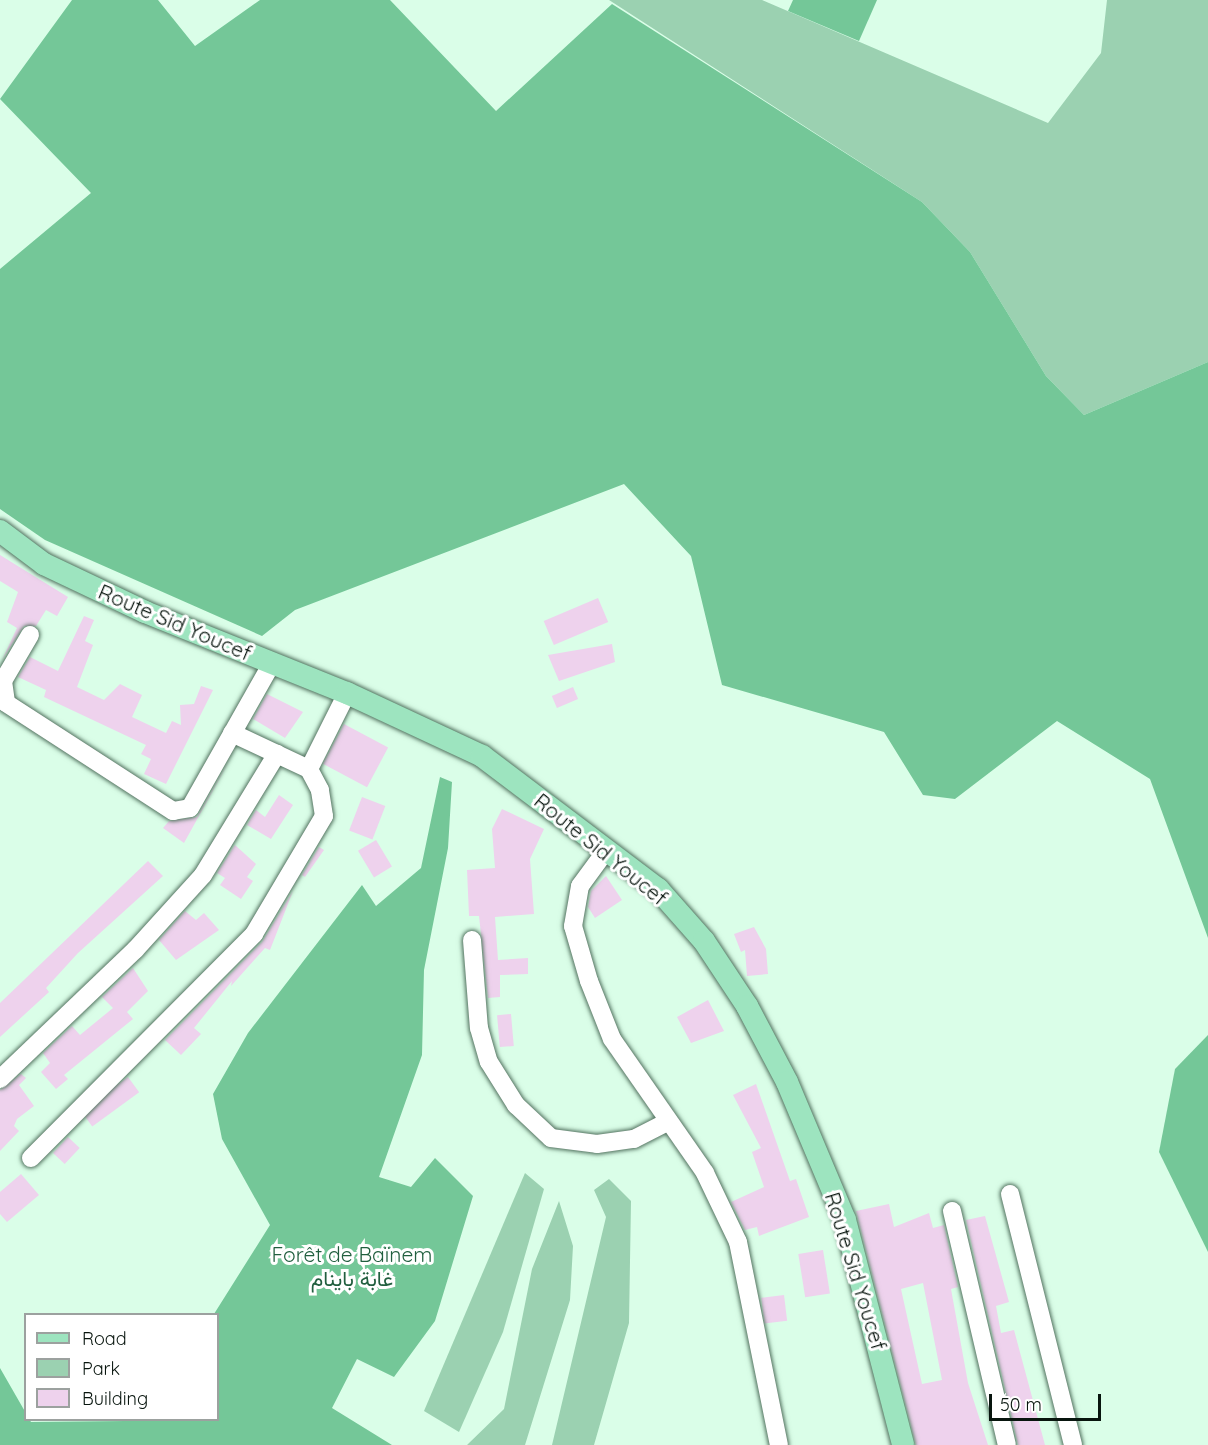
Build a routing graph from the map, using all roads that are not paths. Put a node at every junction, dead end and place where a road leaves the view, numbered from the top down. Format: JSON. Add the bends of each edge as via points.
{"nodes":[{"id":1,"x":0,"y":531,"type":"edge"},
{"id":2,"x":30,"y":635,"type":"dead end"},
{"id":3,"x":272,"y":663,"type":"junction"},
{"id":4,"x":346,"y":693,"type":"junction"},
{"id":5,"x":232,"y":733,"type":"junction"},
{"id":6,"x":277,"y":754,"type":"junction"},
{"id":7,"x":309,"y":769,"type":"junction"},
{"id":8,"x":605,"y":852,"type":"junction"},
{"id":9,"x":472,"y":940,"type":"dead end"},
{"id":10,"x":0,"y":1079,"type":"edge"},
{"id":11,"x":669,"y":1121,"type":"junction"},
{"id":12,"x":31,"y":1158,"type":"dead end"},
{"id":13,"x":1010,"y":1194,"type":"dead end"},
{"id":14,"x":952,"y":1211,"type":"dead end"},
{"id":15,"x":779,"y":1445,"type":"edge"},
{"id":16,"x":903,"y":1445,"type":"edge"},
{"id":17,"x":1007,"y":1445,"type":"edge"},
{"id":18,"x":1073,"y":1445,"type":"edge"}],
"edges":[{"from":1,"to":3,"type":"main road","name":"Route Sid Youcef","via":[[44,564]]},
{"from":2,"to":5,"type":"street","via":[[3,681],[6,703],[172,811],[190,808]]},
{"from":3,"to":4,"type":"main road","name":"Route Sid Youcef"},
{"from":3,"to":5,"type":"street"},
{"from":4,"to":7,"type":"street"},
{"from":4,"to":8,"type":"main road","name":"Route Sid Youcef","via":[[491,762]]},
{"from":5,"to":6,"type":"street"},
{"from":6,"to":7,"type":"street"},
{"from":6,"to":10,"type":"street","via":[[203,875],[135,950]]},
{"from":7,"to":12,"type":"street","via":[[320,790],[324,816],[254,934]]},
{"from":8,"to":11,"type":"street","via":[[580,886],[573,926],[612,1039]]},
{"from":8,"to":16,"type":"main road","name":"Route Sid Youcef","via":[[658,889],[704,941],[747,1006],[787,1082],[844,1220]]},
{"from":9,"to":11,"type":"street","via":[[479,1028],[489,1062],[516,1105],[551,1138],[597,1144],[625,1140]]},
{"from":11,"to":15,"type":"street","via":[[705,1173],[738,1242]]},
{"from":13,"to":18,"type":"street"},
{"from":14,"to":17,"type":"street"}]}
